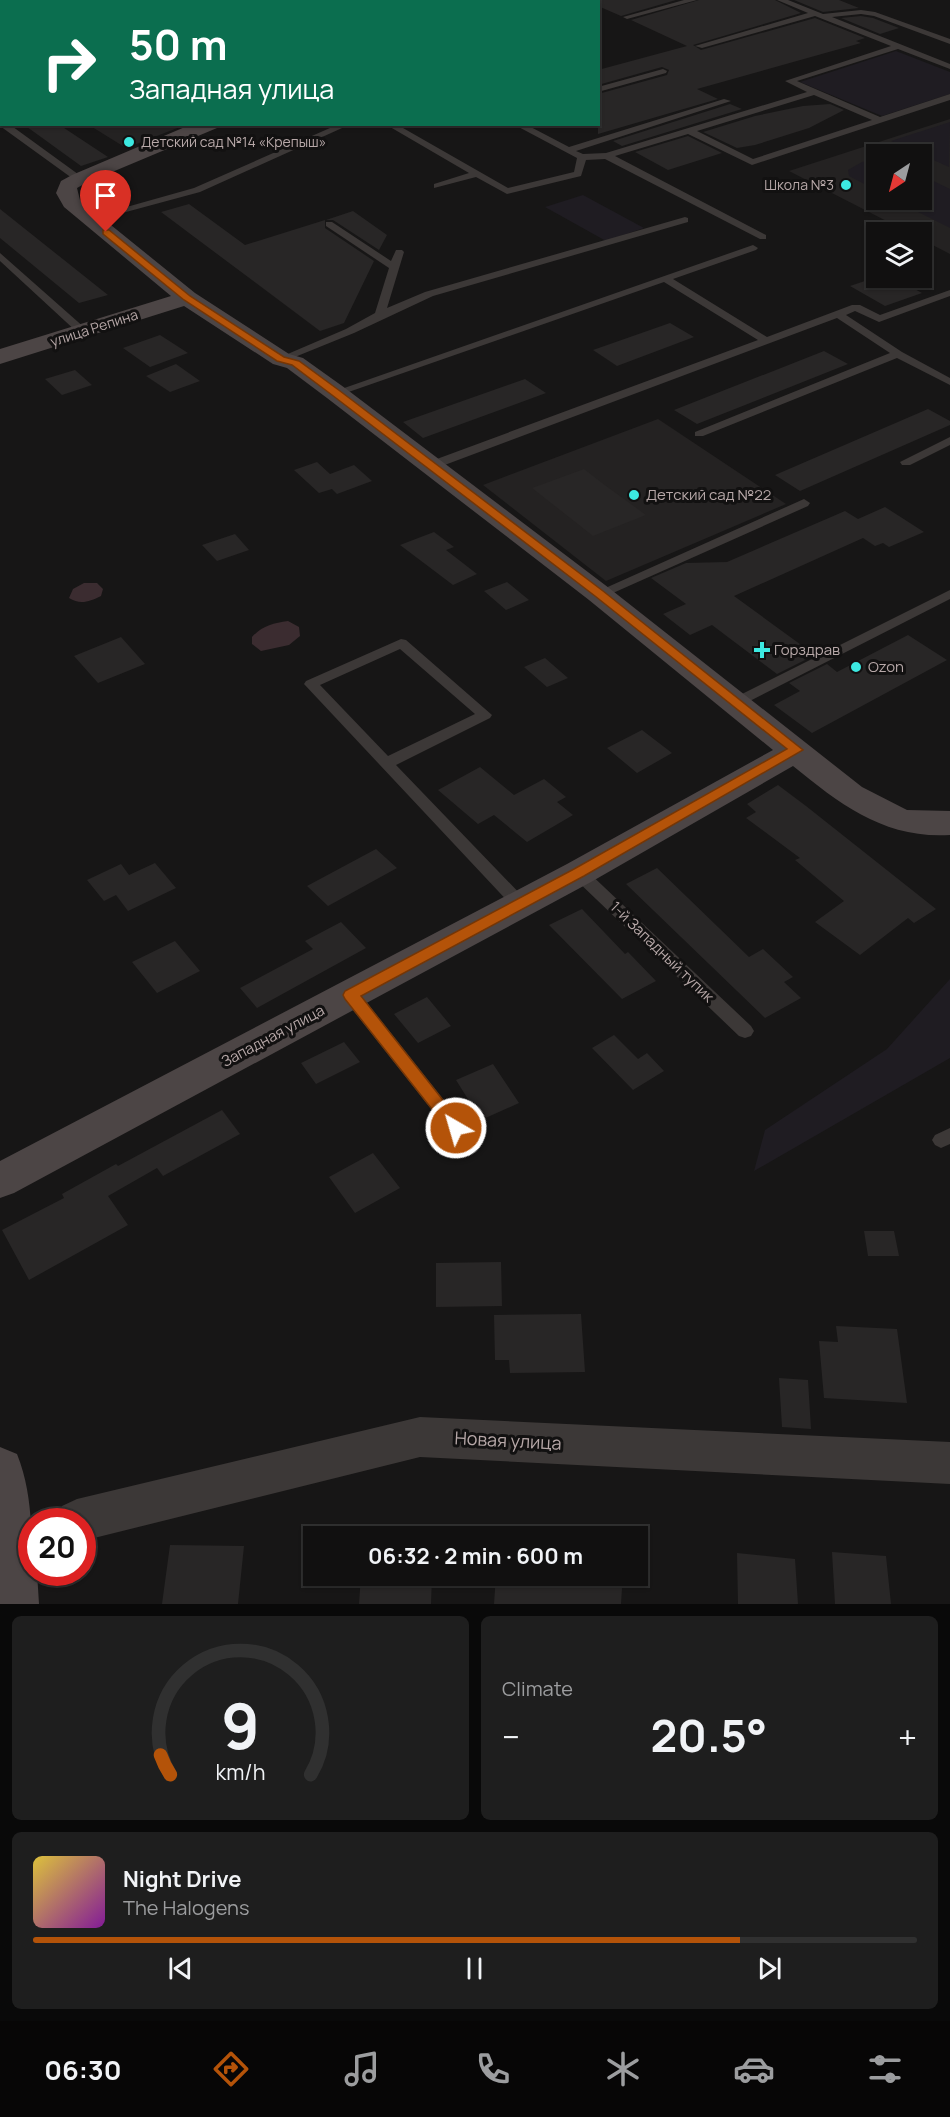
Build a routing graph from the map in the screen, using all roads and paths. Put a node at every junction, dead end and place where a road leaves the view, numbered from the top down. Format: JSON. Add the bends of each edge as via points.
{"nodes":[{"id":1,"x":693,"y":0,"type":"edge"},
{"id":2,"x":781,"y":0,"type":"edge"},
{"id":3,"x":818,"y":15,"type":"junction"},
{"id":4,"x":627,"y":17,"type":"dead end"},
{"id":5,"x":950,"y":42,"type":"edge"},
{"id":6,"x":699,"y":46,"type":"dead end"},
{"id":7,"x":896,"y":47,"type":"junction"},
{"id":8,"x":950,"y":67,"type":"edge"},
{"id":9,"x":663,"y":71,"type":"dead end"},
{"id":10,"x":600,"y":89,"type":"edge"},
{"id":11,"x":814,"y":92,"type":"junction"},
{"id":12,"x":950,"y":97,"type":"edge"},
{"id":13,"x":727,"y":101,"type":"dead end"},
{"id":14,"x":880,"y":120,"type":"junction"},
{"id":15,"x":6,"y":126,"type":"edge"},
{"id":16,"x":205,"y":126,"type":"edge"},
{"id":17,"x":342,"y":126,"type":"edge"},
{"id":18,"x":393,"y":126,"type":"edge"},
{"id":19,"x":520,"y":126,"type":"edge"},
{"id":20,"x":688,"y":130,"type":"junction"},
{"id":21,"x":569,"y":150,"type":"junction"},
{"id":22,"x":607,"y":156,"type":"junction"},
{"id":23,"x":582,"y":157,"type":"junction"},
{"id":24,"x":476,"y":174,"type":"junction"},
{"id":25,"x":79,"y":179,"type":"junction"},
{"id":26,"x":437,"y":186,"type":"dead end"},
{"id":27,"x":89,"y":219,"type":"junction"},
{"id":28,"x":685,"y":220,"type":"dead end"},
{"id":29,"x":329,"y":224,"type":"dead end"},
{"id":30,"x":763,"y":237,"type":"dead end"},
{"id":31,"x":753,"y":248,"type":"dead end"},
{"id":32,"x":399,"y":252,"type":"dead end"},
{"id":33,"x":0,"y":256,"type":"edge"},
{"id":34,"x":394,"y":267,"type":"junction"},
{"id":35,"x":666,"y":279,"type":"junction"},
{"id":36,"x":950,"y":293,"type":"edge"},
{"id":37,"x":187,"y":298,"type":"junction"},
{"id":38,"x":838,"y":314,"type":"junction"},
{"id":39,"x":380,"y":315,"type":"junction"},
{"id":40,"x":82,"y":331,"type":"junction"},
{"id":41,"x":765,"y":340,"type":"junction"},
{"id":42,"x":898,"y":354,"type":"junction"},
{"id":43,"x":0,"y":357,"type":"edge"},
{"id":44,"x":281,"y":359,"type":"junction"},
{"id":45,"x":950,"y":382,"type":"edge"},
{"id":46,"x":336,"y":393,"type":"junction"},
{"id":47,"x":699,"y":434,"type":"dead end"},
{"id":48,"x":950,"y":440,"type":"edge"},
{"id":49,"x":906,"y":462,"type":"dead end"},
{"id":50,"x":430,"y":466,"type":"junction"},
{"id":51,"x":804,"y":503,"type":"dead end"},
{"id":52,"x":599,"y":594,"type":"junction"},
{"id":53,"x":950,"y":594,"type":"edge"},
{"id":54,"x":737,"y":702,"type":"junction"},
{"id":55,"x":796,"y":750,"type":"junction"},
{"id":56,"x":387,"y":764,"type":"junction"},
{"id":57,"x":950,"y":823,"type":"edge"},
{"id":58,"x":579,"y":873,"type":"junction"},
{"id":59,"x":520,"y":904,"type":"junction"},
{"id":60,"x":351,"y":995,"type":"junction"},
{"id":61,"x":745,"y":1031,"type":"dead end"},
{"id":62,"x":456,"y":1128,"type":"dead end"},
{"id":63,"x":0,"y":1181,"type":"edge"},
{"id":64,"x":950,"y":1463,"type":"edge"},
{"id":65,"x":0,"y":1470,"type":"edge"},
{"id":66,"x":96,"y":1516,"type":"edge"},
{"id":67,"x":18,"y":1526,"type":"edge"},
{"id":68,"x":18,"y":1565,"type":"edge"},
{"id":69,"x":14,"y":1604,"type":"edge"}],
"edges":[{"from":1,"to":4,"type":"lane"},
{"from":2,"to":3,"type":"lane"},
{"from":3,"to":5,"type":"lane","via":[[875,14]]},
{"from":3,"to":6,"type":"lane"},
{"from":3,"to":7,"type":"lane"},
{"from":7,"to":8,"type":"lane"},
{"from":7,"to":11,"type":"lane","via":[[789,81]]},
{"from":9,"to":10,"type":"lane"},
{"from":11,"to":14,"type":"lane"},
{"from":11,"to":20,"type":"lane"},
{"from":12,"to":14,"type":"lane"},
{"from":13,"to":21,"type":"lane"},
{"from":14,"to":20,"type":"lane","via":[[752,162]]},
{"from":15,"to":25,"type":"lane"},
{"from":16,"to":25,"type":"street"},
{"from":17,"to":27,"type":"lane","via":[[197,190]]},
{"from":18,"to":24,"type":"lane"},
{"from":19,"to":21,"type":"lane"},
{"from":20,"to":22,"type":"lane"},
{"from":21,"to":23,"type":"lane"},
{"from":22,"to":23,"type":"lane"},
{"from":22,"to":30,"type":"lane"},
{"from":23,"to":24,"type":"lane","via":[[578,174],[507,191]]},
{"from":24,"to":26,"type":"lane"},
{"from":25,"to":27,"type":"street","via":[[69,185],[66,193]]},
{"from":27,"to":37,"type":"street"},
{"from":28,"to":39,"type":"lane","via":[[429,294]]},
{"from":29,"to":34,"type":"lane"},
{"from":31,"to":35,"type":"lane"},
{"from":32,"to":34,"type":"lane"},
{"from":33,"to":40,"type":"lane"},
{"from":34,"to":39,"type":"lane"},
{"from":35,"to":41,"type":"lane"},
{"from":35,"to":46,"type":"lane"},
{"from":36,"to":38,"type":"lane","via":[[879,320],[856,307]]},
{"from":37,"to":40,"type":"street","name":"улица Репина"},
{"from":37,"to":44,"type":"street"},
{"from":38,"to":41,"type":"lane"},
{"from":38,"to":42,"type":"lane"},
{"from":39,"to":44,"type":"lane"},
{"from":40,"to":43,"type":"street","name":"улица Репина"},
{"from":41,"to":50,"type":"lane"},
{"from":42,"to":45,"type":"lane"},
{"from":42,"to":47,"type":"lane"},
{"from":44,"to":46,"type":"street","via":[[295,363]]},
{"from":46,"to":50,"type":"street"},
{"from":48,"to":49,"type":"lane"},
{"from":50,"to":52,"type":"street"},
{"from":51,"to":52,"type":"lane"},
{"from":52,"to":54,"type":"street"},
{"from":53,"to":54,"type":"lane"},
{"from":54,"to":55,"type":"street"},
{"from":55,"to":57,"type":"street","via":[[850,795],[886,816],[921,825]]},
{"from":55,"to":58,"type":"street","name":"Западная улица"},
{"from":56,"to":56,"type":"lane","via":[[311,684],[401,643],[484,715]]},
{"from":56,"to":59,"type":"lane"},
{"from":58,"to":59,"type":"street","name":"Западная улица"},
{"from":58,"to":61,"type":"lane","name":"1-й Западный тупик"},
{"from":59,"to":60,"type":"street","name":"Западная улица"},
{"from":60,"to":62,"type":"lane"},
{"from":60,"to":63,"type":"street","name":"Западная улица"},
{"from":64,"to":66,"type":"street","name":"Новая улица","via":[[420,1437]]},
{"from":65,"to":67,"type":"street"},
{"from":68,"to":69,"type":"street"}]}
